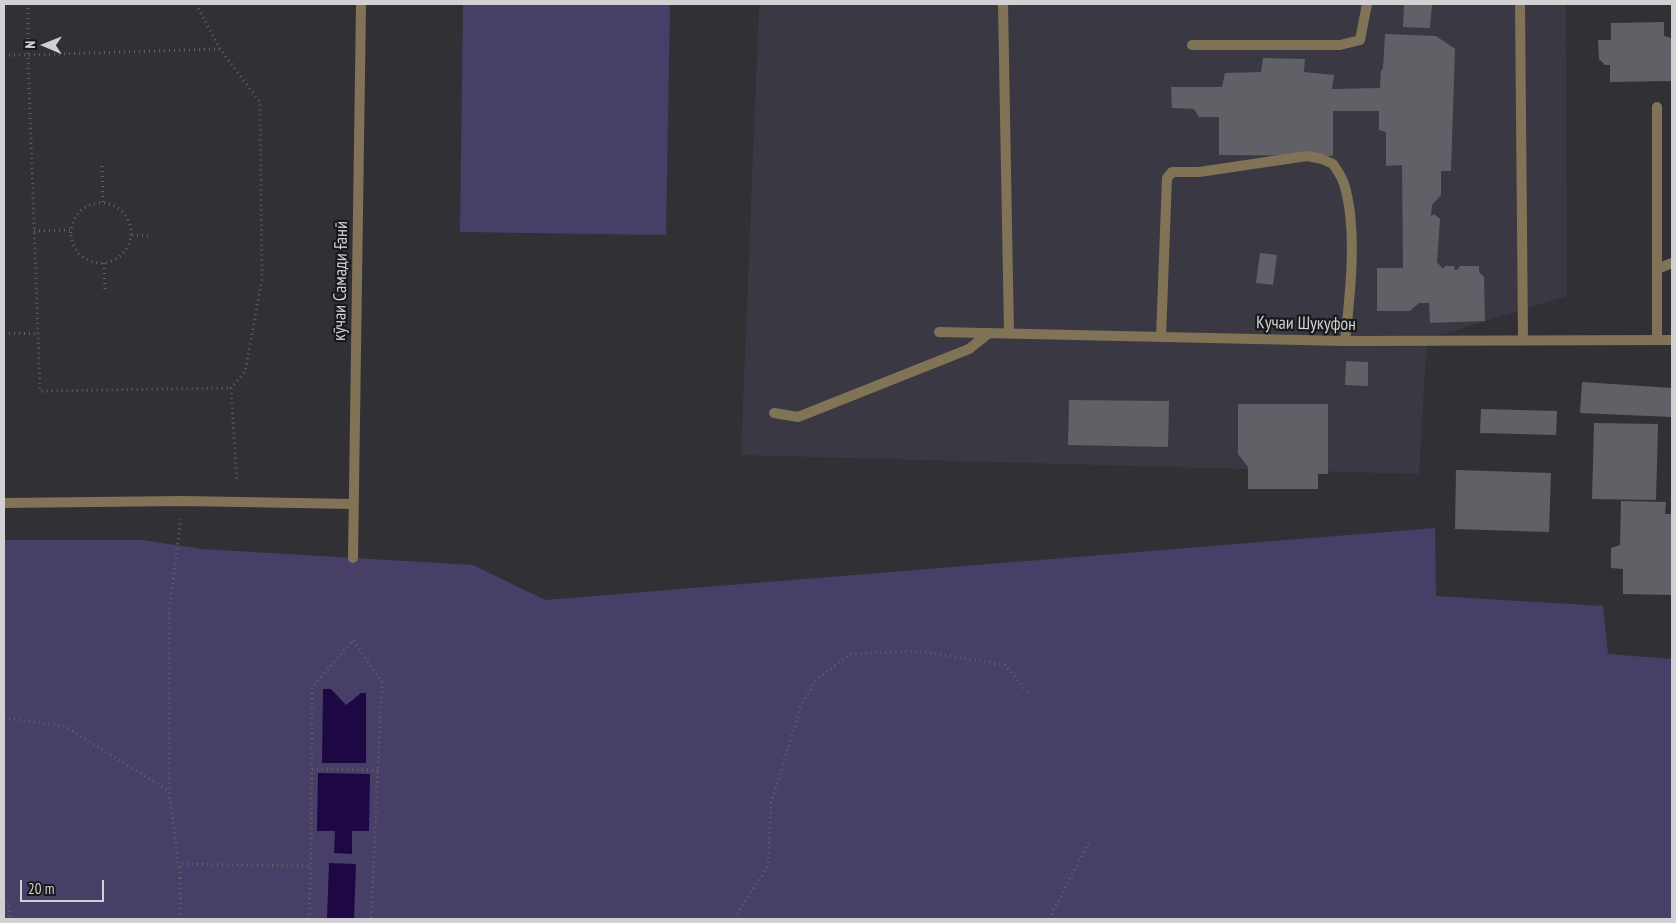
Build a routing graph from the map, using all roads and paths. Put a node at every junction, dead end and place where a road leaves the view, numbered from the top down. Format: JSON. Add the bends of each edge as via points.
{"nodes":[{"id":1,"x":28,"y":4,"type":"edge"},
{"id":2,"x":196,"y":4,"type":"edge"},
{"id":3,"x":361,"y":4,"type":"edge"},
{"id":4,"x":1003,"y":4,"type":"edge"},
{"id":5,"x":1367,"y":4,"type":"edge"},
{"id":6,"x":1520,"y":4,"type":"edge"},
{"id":7,"x":1192,"y":45,"type":"dead end"},
{"id":8,"x":220,"y":49,"type":"junction"},
{"id":9,"x":4,"y":54,"type":"edge"},
{"id":10,"x":28,"y":55,"type":"junction"},
{"id":11,"x":1657,"y":108,"type":"dead end"},
{"id":12,"x":102,"y":166,"type":"dead end"},
{"id":13,"x":103,"y":202,"type":"junction"},
{"id":14,"x":70,"y":230,"type":"junction"},
{"id":15,"x":34,"y":231,"type":"junction"},
{"id":16,"x":132,"y":234,"type":"junction"},
{"id":17,"x":149,"y":236,"type":"dead end"},
{"id":18,"x":104,"y":263,"type":"junction"},
{"id":19,"x":1672,"y":263,"type":"edge"},
{"id":20,"x":1657,"y":269,"type":"junction"},
{"id":21,"x":105,"y":291,"type":"dead end"},
{"id":22,"x":939,"y":332,"type":"dead end"},
{"id":23,"x":989,"y":333,"type":"junction"},
{"id":24,"x":1009,"y":333,"type":"junction"},
{"id":25,"x":4,"y":334,"type":"edge"},
{"id":26,"x":38,"y":334,"type":"junction"},
{"id":27,"x":1161,"y":337,"type":"junction"},
{"id":28,"x":1523,"y":340,"type":"junction"},
{"id":29,"x":1657,"y":340,"type":"junction"},
{"id":30,"x":1672,"y":340,"type":"edge"},
{"id":31,"x":1345,"y":341,"type":"junction"},
{"id":32,"x":231,"y":388,"type":"junction"},
{"id":33,"x":774,"y":413,"type":"dead end"},
{"id":34,"x":183,"y":501,"type":"junction"},
{"id":35,"x":4,"y":503,"type":"edge"},
{"id":36,"x":239,"y":503,"type":"junction"},
{"id":37,"x":354,"y":504,"type":"junction"},
{"id":38,"x":352,"y":558,"type":"dead end"},
{"id":39,"x":1028,"y":693,"type":"dead end"},
{"id":40,"x":4,"y":718,"type":"edge"},
{"id":41,"x":312,"y":769,"type":"junction"},
{"id":42,"x":378,"y":770,"type":"junction"},
{"id":43,"x":169,"y":791,"type":"junction"},
{"id":44,"x":1090,"y":840,"type":"dead end"},
{"id":45,"x":311,"y":866,"type":"junction"},
{"id":46,"x":180,"y":878,"type":"junction"},
{"id":47,"x":4,"y":897,"type":"edge"},
{"id":48,"x":10,"y":919,"type":"edge"},
{"id":49,"x":181,"y":919,"type":"edge"},
{"id":50,"x":309,"y":919,"type":"edge"},
{"id":51,"x":371,"y":919,"type":"edge"},
{"id":52,"x":737,"y":919,"type":"edge"},
{"id":53,"x":1049,"y":919,"type":"edge"}],
"edges":[{"from":1,"to":10,"type":"path"},
{"from":2,"to":8,"type":"path"},
{"from":3,"to":37,"type":"street","name":"кӯчаи Самади Ғанӣ"},
{"from":4,"to":24,"type":"street"},
{"from":5,"to":7,"type":"street","via":[[1360,40],[1340,45]]},
{"from":6,"to":28,"type":"street"},
{"from":8,"to":10,"type":"path"},
{"from":8,"to":32,"type":"path","via":[[260,102],[262,279],[245,372]]},
{"from":9,"to":10,"type":"path"},
{"from":10,"to":15,"type":"path"},
{"from":11,"to":20,"type":"street"},
{"from":12,"to":13,"type":"path"},
{"from":13,"to":14,"type":"path","via":[[88,204],[76,215]]},
{"from":13,"to":16,"type":"path","via":[[118,207],[129,219]]},
{"from":14,"to":15,"type":"path"},
{"from":14,"to":18,"type":"path","via":[[72,243],[79,254],[91,262]]},
{"from":15,"to":26,"type":"path"},
{"from":16,"to":17,"type":"path"},
{"from":16,"to":18,"type":"path","via":[[127,248],[117,258]]},
{"from":18,"to":21,"type":"path"},
{"from":19,"to":20,"type":"street"},
{"from":20,"to":29,"type":"street"},
{"from":22,"to":23,"type":"street","name":"Кучаи Шукуфон"},
{"from":23,"to":24,"type":"street","name":"Кучаи Шукуфон"},
{"from":23,"to":33,"type":"street","via":[[969,349],[798,417]]},
{"from":24,"to":27,"type":"street","name":"Кучаи Шукуфон"},
{"from":25,"to":26,"type":"path"},
{"from":26,"to":32,"type":"path","via":[[40,391]]},
{"from":27,"to":31,"type":"street","name":"Кучаи Шукуфон"},
{"from":27,"to":31,"type":"street","via":[[1167,178],[1172,172],[1199,172],[1307,156],[1334,164],[1344,183],[1351,223]]},
{"from":28,"to":29,"type":"street","name":"Кучаи Шукуфон"},
{"from":28,"to":31,"type":"street","name":"Кучаи Шукуфон"},
{"from":29,"to":30,"type":"street","name":"Кучаи Шукуфон"},
{"from":32,"to":36,"type":"path"},
{"from":34,"to":35,"type":"street"},
{"from":34,"to":36,"type":"street"},
{"from":34,"to":43,"type":"path","via":[[169,612]]},
{"from":36,"to":37,"type":"street"},
{"from":37,"to":38,"type":"street","name":"кӯчаи Самади Ғанӣ"},
{"from":39,"to":52,"type":"path","via":[[1005,665],[919,651],[850,654],[816,680],[801,706],[771,803],[768,866],[738,912]]},
{"from":40,"to":43,"type":"path","via":[[64,726]]},
{"from":41,"to":42,"type":"path"},
{"from":41,"to":42,"type":"path","via":[[312,688],[353,640],[382,682]]},
{"from":41,"to":45,"type":"path"},
{"from":42,"to":51,"type":"path"},
{"from":43,"to":46,"type":"path"},
{"from":44,"to":53,"type":"path"},
{"from":45,"to":46,"type":"path","via":[[180,864]]},
{"from":45,"to":50,"type":"path"},
{"from":46,"to":49,"type":"path"},
{"from":47,"to":48,"type":"path"}]}
